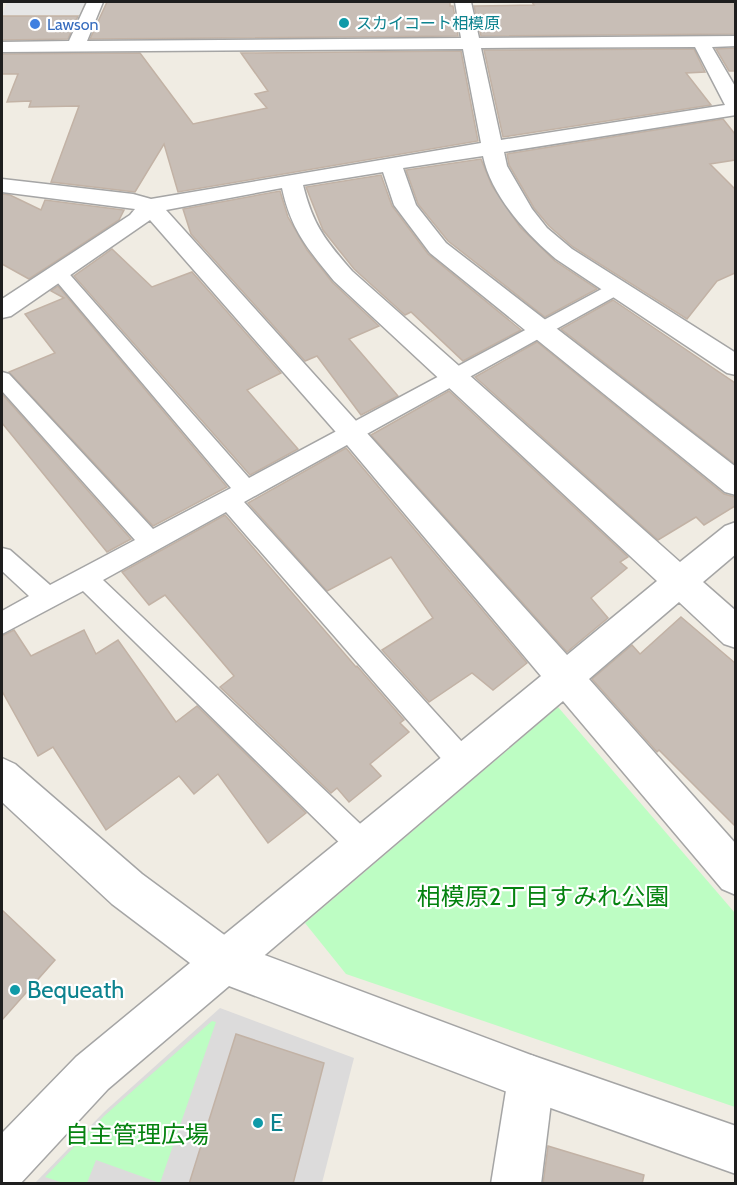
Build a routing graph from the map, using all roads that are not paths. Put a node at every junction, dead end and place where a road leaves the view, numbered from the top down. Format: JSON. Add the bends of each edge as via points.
{"nodes":[{"id":1,"x":94,"y":2,"type":"edge"},
{"id":2,"x":463,"y":2,"type":"edge"},
{"id":3,"x":735,"y":41,"type":"edge"},
{"id":4,"x":701,"y":42,"type":"junction"},
{"id":5,"x":471,"y":43,"type":"junction"},
{"id":6,"x":76,"y":46,"type":"junction"},
{"id":7,"x":2,"y":47,"type":"edge"},
{"id":8,"x":735,"y":108,"type":"edge"},
{"id":9,"x":490,"y":148,"type":"junction"},
{"id":10,"x":391,"y":164,"type":"junction"},
{"id":11,"x":291,"y":180,"type":"junction"},
{"id":12,"x":2,"y":185,"type":"edge"},
{"id":13,"x":150,"y":206,"type":"junction"},
{"id":14,"x":58,"y":272,"type":"junction"},
{"id":15,"x":617,"y":288,"type":"junction"},
{"id":16,"x":2,"y":310,"type":"edge"},
{"id":17,"x":540,"y":330,"type":"junction"},
{"id":18,"x":735,"y":366,"type":"edge"},
{"id":19,"x":455,"y":376,"type":"junction"},
{"id":20,"x":2,"y":379,"type":"edge"},
{"id":21,"x":352,"y":432,"type":"junction"},
{"id":22,"x":735,"y":484,"type":"edge"},
{"id":23,"x":237,"y":494,"type":"junction"},
{"id":24,"x":735,"y":535,"type":"edge"},
{"id":25,"x":150,"y":541,"type":"junction"},
{"id":26,"x":2,"y":557,"type":"edge"},
{"id":27,"x":84,"y":577,"type":"junction"},
{"id":28,"x":679,"y":582,"type":"junction"},
{"id":29,"x":48,"y":598,"type":"junction"},
{"id":30,"x":2,"y":623,"type":"edge"},
{"id":31,"x":735,"y":633,"type":"edge"},
{"id":32,"x":563,"y":676,"type":"junction"},
{"id":33,"x":462,"y":762,"type":"junction"},
{"id":34,"x":2,"y":777,"type":"edge"},
{"id":35,"x":363,"y":846,"type":"junction"},
{"id":36,"x":735,"y":875,"type":"edge"},
{"id":37,"x":224,"y":962,"type":"junction"},
{"id":38,"x":531,"y":1078,"type":"junction"},
{"id":39,"x":735,"y":1150,"type":"edge"},
{"id":40,"x":2,"y":1167,"type":"edge"},
{"id":41,"x":516,"y":1184,"type":"edge"}],
"edges":[{"from":1,"to":6,"type":"street"},
{"from":2,"to":5,"type":"street"},
{"from":3,"to":4,"type":"street"},
{"from":4,"to":5,"type":"street"},
{"from":4,"to":8,"type":"street"},
{"from":5,"to":6,"type":"street"},
{"from":5,"to":9,"type":"street"},
{"from":6,"to":7,"type":"street"},
{"from":8,"to":9,"type":"street"},
{"from":9,"to":10,"type":"street"},
{"from":9,"to":15,"type":"street","via":[[507,189],[539,233]]},
{"from":10,"to":11,"type":"street"},
{"from":10,"to":17,"type":"street","via":[[405,205],[438,248]]},
{"from":11,"to":13,"type":"street"},
{"from":11,"to":19,"type":"street","via":[[299,214],[316,244],[343,276]]},
{"from":12,"to":13,"type":"street"},
{"from":13,"to":14,"type":"street","via":[[138,220]]},
{"from":13,"to":21,"type":"street"},
{"from":14,"to":16,"type":"street"},
{"from":14,"to":23,"type":"lane"},
{"from":15,"to":17,"type":"lane"},
{"from":15,"to":18,"type":"street"},
{"from":17,"to":19,"type":"lane"},
{"from":17,"to":22,"type":"street"},
{"from":19,"to":21,"type":"lane"},
{"from":19,"to":28,"type":"street"},
{"from":20,"to":25,"type":"lane"},
{"from":21,"to":23,"type":"lane"},
{"from":21,"to":32,"type":"street"},
{"from":23,"to":25,"type":"lane"},
{"from":23,"to":33,"type":"lane"},
{"from":24,"to":28,"type":"street"},
{"from":25,"to":27,"type":"lane"},
{"from":26,"to":29,"type":"lane"},
{"from":27,"to":29,"type":"lane"},
{"from":27,"to":35,"type":"lane"},
{"from":28,"to":31,"type":"street"},
{"from":28,"to":32,"type":"street"},
{"from":29,"to":30,"type":"lane"},
{"from":32,"to":33,"type":"street"},
{"from":32,"to":36,"type":"street"},
{"from":33,"to":35,"type":"street"},
{"from":34,"to":37,"type":"street","via":[[127,889]]},
{"from":35,"to":37,"type":"street"},
{"from":37,"to":38,"type":"street"},
{"from":37,"to":40,"type":"street","via":[[92,1073]]},
{"from":38,"to":39,"type":"street"},
{"from":38,"to":41,"type":"street"}]}
